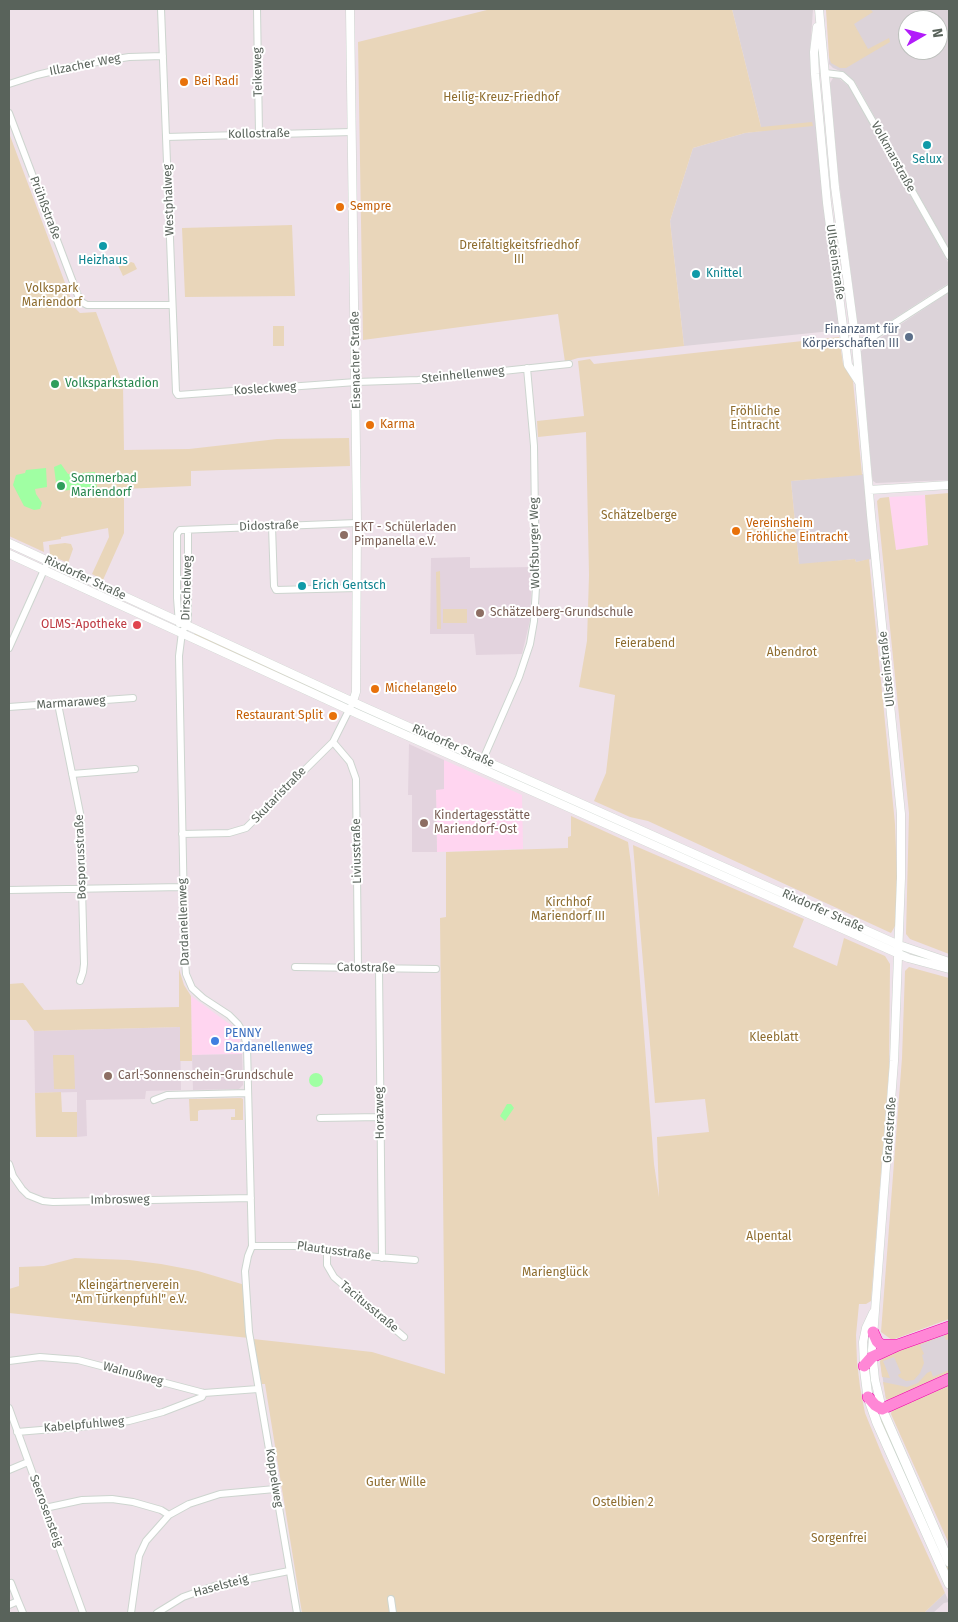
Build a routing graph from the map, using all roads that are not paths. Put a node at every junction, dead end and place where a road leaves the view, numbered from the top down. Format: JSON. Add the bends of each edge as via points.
{"nodes":[{"id":1,"x":161,"y":9,"type":"edge"},
{"id":2,"x":257,"y":9,"type":"edge"},
{"id":3,"x":350,"y":9,"type":"edge"},
{"id":4,"x":819,"y":9,"type":"edge"},
{"id":5,"x":819,"y":18,"type":"junction"},
{"id":6,"x":163,"y":56,"type":"junction"},
{"id":7,"x":825,"y":73,"type":"junction"},
{"id":8,"x":815,"y":74,"type":"junction"},
{"id":9,"x":9,"y":84,"type":"edge"},
{"id":10,"x":9,"y":112,"type":"edge"},
{"id":11,"x":352,"y":132,"type":"junction"},
{"id":12,"x":259,"y":134,"type":"junction"},
{"id":13,"x":830,"y":135,"type":"junction"},
{"id":14,"x":820,"y":136,"type":"junction"},
{"id":15,"x":166,"y":137,"type":"junction"},
{"id":16,"x":949,"y":256,"type":"edge"},
{"id":17,"x":949,"y":288,"type":"edge"},
{"id":18,"x":172,"y":305,"type":"junction"},
{"id":19,"x":853,"y":318,"type":"junction"},
{"id":20,"x":843,"y":319,"type":"junction"},
{"id":21,"x":856,"y":344,"type":"junction"},
{"id":22,"x":846,"y":345,"type":"junction"},
{"id":23,"x":569,"y":364,"type":"dead end"},
{"id":24,"x":527,"y":368,"type":"junction"},
{"id":25,"x":356,"y":382,"type":"junction"},
{"id":26,"x":860,"y":384,"type":"junction"},
{"id":27,"x":176,"y":392,"type":"joint"},
{"id":28,"x":949,"y":484,"type":"edge"},
{"id":29,"x":869,"y":490,"type":"junction"},
{"id":30,"x":357,"y":523,"type":"junction"},
{"id":31,"x":272,"y":526,"type":"junction"},
{"id":32,"x":180,"y":530,"type":"joint"},
{"id":33,"x":188,"y":530,"type":"junction"},
{"id":34,"x":9,"y":543,"type":"edge"},
{"id":35,"x":9,"y":554,"type":"edge"},
{"id":36,"x":48,"y":561,"type":"junction"},
{"id":37,"x":44,"y":570,"type":"junction"},
{"id":38,"x":357,"y":588,"type":"junction"},
{"id":39,"x":178,"y":621,"type":"junction"},
{"id":40,"x":187,"y":624,"type":"junction"},
{"id":41,"x":182,"y":632,"type":"junction"},
{"id":42,"x":12,"y":633,"type":"edge"},
{"id":43,"x":9,"y":648,"type":"edge"},
{"id":44,"x":333,"y":691,"type":"junction"},
{"id":45,"x":133,"y":698,"type":"dead end"},
{"id":46,"x":329,"y":700,"type":"junction"},
{"id":47,"x":353,"y":701,"type":"junction"},
{"id":48,"x":58,"y":704,"type":"junction"},
{"id":49,"x":9,"y":707,"type":"edge"},
{"id":50,"x":349,"y":710,"type":"junction"},
{"id":51,"x":333,"y":742,"type":"junction"},
{"id":52,"x":483,"y":759,"type":"junction"},
{"id":53,"x":480,"y":768,"type":"junction"},
{"id":54,"x":135,"y":769,"type":"dead end"},
{"id":55,"x":72,"y":774,"type":"junction"},
{"id":56,"x":597,"y":810,"type":"junction"},
{"id":57,"x":593,"y":819,"type":"junction"},
{"id":58,"x":182,"y":834,"type":"junction"},
{"id":59,"x":183,"y":886,"type":"junction"},
{"id":60,"x":82,"y":889,"type":"junction"},
{"id":61,"x":9,"y":890,"type":"edge"},
{"id":62,"x":899,"y":945,"type":"junction"},
{"id":63,"x":899,"y":954,"type":"junction"},
{"id":64,"x":949,"y":962,"type":"edge"},
{"id":65,"x":295,"y":968,"type":"dead end"},
{"id":66,"x":358,"y":968,"type":"junction"},
{"id":67,"x":378,"y":968,"type":"junction"},
{"id":68,"x":436,"y":969,"type":"dead end"},
{"id":69,"x":949,"y":969,"type":"edge"},
{"id":70,"x":80,"y":981,"type":"dead end"},
{"id":71,"x":248,"y":1093,"type":"junction"},
{"id":72,"x":154,"y":1100,"type":"dead end"},
{"id":73,"x":380,"y":1117,"type":"junction"},
{"id":74,"x":320,"y":1118,"type":"dead end"},
{"id":75,"x":9,"y":1164,"type":"edge"},
{"id":76,"x":251,"y":1198,"type":"junction"},
{"id":77,"x":252,"y":1246,"type":"junction"},
{"id":78,"x":327,"y":1249,"type":"junction"},
{"id":79,"x":382,"y":1258,"type":"junction"},
{"id":80,"x":415,"y":1260,"type":"dead end"},
{"id":81,"x":876,"y":1306,"type":"junction"},
{"id":82,"x":949,"y":1327,"type":"edge"},
{"id":83,"x":873,"y":1332,"type":"junction"},
{"id":84,"x":404,"y":1337,"type":"dead end"},
{"id":85,"x":251,"y":1344,"type":"joint"},
{"id":86,"x":898,"y":1345,"type":"junction"},
{"id":87,"x":872,"y":1357,"type":"junction"},
{"id":88,"x":9,"y":1361,"type":"edge"},
{"id":89,"x":864,"y":1366,"type":"junction"},
{"id":90,"x":949,"y":1379,"type":"edge"},
{"id":91,"x":258,"y":1389,"type":"junction"},
{"id":92,"x":204,"y":1393,"type":"junction"},
{"id":93,"x":868,"y":1396,"type":"junction"},
{"id":94,"x":9,"y":1408,"type":"edge"},
{"id":95,"x":882,"y":1409,"type":"junction"},
{"id":96,"x":17,"y":1432,"type":"junction"},
{"id":97,"x":28,"y":1462,"type":"junction"},
{"id":98,"x":9,"y":1470,"type":"edge"},
{"id":99,"x":275,"y":1489,"type":"junction"},
{"id":100,"x":45,"y":1508,"type":"junction"},
{"id":101,"x":169,"y":1515,"type":"junction"},
{"id":102,"x":949,"y":1562,"type":"edge"},
{"id":103,"x":289,"y":1571,"type":"junction"},
{"id":104,"x":10,"y":1582,"type":"edge"},
{"id":105,"x":68,"y":1583,"type":"dead end"},
{"id":106,"x":949,"y":1584,"type":"edge"},
{"id":107,"x":391,"y":1599,"type":"dead end"},
{"id":108,"x":18,"y":1601,"type":"junction"},
{"id":109,"x":9,"y":1605,"type":"edge"},
{"id":110,"x":23,"y":1613,"type":"edge"},
{"id":111,"x":81,"y":1613,"type":"edge"},
{"id":112,"x":131,"y":1613,"type":"edge"},
{"id":113,"x":157,"y":1613,"type":"edge"},
{"id":114,"x":297,"y":1613,"type":"edge"},
{"id":115,"x":393,"y":1613,"type":"edge"}],
"edges":[{"from":1,"to":6,"type":"street","name":"Westphalweg"},
{"from":2,"to":12,"type":"street","name":"Teikeweg"},
{"from":3,"to":11,"type":"street","name":"Eisenacher Straße"},
{"from":4,"to":5,"type":"street","name":"Ullsteinstraße"},
{"from":5,"to":7,"type":"street","name":"Ullsteinstraße"},
{"from":5,"to":8,"type":"street","name":"Ullsteinstraße","via":[[814,52]]},
{"from":6,"to":9,"type":"street","name":"Illzacher Weg","via":[[129,57],[69,66]]},
{"from":6,"to":15,"type":"street","name":"Westphalweg"},
{"from":7,"to":8,"type":"street"},
{"from":7,"to":13,"type":"street","name":"Ullsteinstraße"},
{"from":7,"to":16,"type":"street","name":"Volkmarstraße","via":[[837,73],[851,83]]},
{"from":8,"to":14,"type":"street","name":"Ullsteinstraße"},
{"from":10,"to":18,"type":"street","name":"Prühßstraße","via":[[82,302],[92,305]]},
{"from":11,"to":12,"type":"street","name":"Kollostraße"},
{"from":11,"to":25,"type":"street","name":"Eisenacher Straße"},
{"from":12,"to":15,"type":"street","name":"Kollostraße"},
{"from":13,"to":14,"type":"street"},
{"from":13,"to":19,"type":"street","name":"Ullsteinstraße"},
{"from":14,"to":20,"type":"street","name":"Ullsteinstraße"},
{"from":15,"to":18,"type":"street","name":"Westphalweg"},
{"from":17,"to":21,"type":"street","via":[[873,337]]},
{"from":18,"to":27,"type":"street","name":"Westphalweg"},
{"from":19,"to":20,"type":"street"},
{"from":19,"to":21,"type":"street","name":"Ullsteinstraße"},
{"from":20,"to":22,"type":"street","name":"Ullsteinstraße"},
{"from":21,"to":22,"type":"street"},
{"from":21,"to":26,"type":"street","name":"Ullsteinstraße"},
{"from":22,"to":26,"type":"street","name":"Ullsteinstraße","via":[[848,365]]},
{"from":23,"to":24,"type":"street","name":"Steinhellenweg"},
{"from":24,"to":25,"type":"street","name":"Steinhellenweg","via":[[418,380]]},
{"from":24,"to":52,"type":"street","name":"Wolfsburger Weg","via":[[534,446],[534,621],[519,677]]},
{"from":25,"to":27,"type":"street","name":"Kosleckweg","via":[[181,395]]},
{"from":25,"to":30,"type":"street","name":"Eisenacher Straße"},
{"from":26,"to":29,"type":"street","name":"Ullsteinstraße"},
{"from":28,"to":29,"type":"street"},
{"from":29,"to":62,"type":"street","name":"Ullsteinstraße","via":[[901,814]]},
{"from":30,"to":31,"type":"street","name":"Didostraße"},
{"from":30,"to":38,"type":"street","name":"Eisenacher Straße"},
{"from":31,"to":33,"type":"street","name":"Didostraße"},
{"from":31,"to":38,"type":"street","via":[[276,590]]},
{"from":32,"to":33,"type":"street","name":"Didostraße"},
{"from":32,"to":39,"type":"street","name":"Dirschelweg","via":[[177,534]]},
{"from":33,"to":40,"type":"street","name":"Dirschelweg"},
{"from":34,"to":36,"type":"street","name":"Rixdorfer Straße"},
{"from":35,"to":37,"type":"street","name":"Rixdorfer Straße"},
{"from":36,"to":37,"type":"street"},
{"from":36,"to":39,"type":"street","name":"Rixdorfer Straße"},
{"from":37,"to":41,"type":"street","name":"Rixdorfer Straße"},
{"from":37,"to":42,"type":"street"},
{"from":38,"to":47,"type":"street","name":"Eisenacher Straße","via":[[357,689]]},
{"from":39,"to":40,"type":"street","name":"Rixdorfer Straße"},
{"from":39,"to":41,"type":"street","name":"Dirschelweg"},
{"from":40,"to":41,"type":"street","name":"Dirschelweg"},
{"from":40,"to":44,"type":"street","name":"Rixdorfer Straße"},
{"from":41,"to":46,"type":"street","name":"Rixdorfer Straße"},
{"from":41,"to":58,"type":"street","name":"Dardanellenweg","via":[[179,656]]},
{"from":42,"to":43,"type":"street"},
{"from":44,"to":46,"type":"street"},
{"from":44,"to":47,"type":"street","name":"Rixdorfer Straße"},
{"from":45,"to":48,"type":"street","name":"Marmaraweg"},
{"from":46,"to":50,"type":"street","name":"Rixdorfer Straße"},
{"from":47,"to":50,"type":"street","name":"Eisenacher Straße"},
{"from":47,"to":52,"type":"street","name":"Rixdorfer Straße"},
{"from":48,"to":49,"type":"street","name":"Marmaraweg"},
{"from":48,"to":55,"type":"street","name":"Bosporusstraße"},
{"from":50,"to":51,"type":"street","name":"Skutaristraße"},
{"from":50,"to":53,"type":"street","name":"Rixdorfer Straße"},
{"from":51,"to":58,"type":"street","name":"Skutaristraße","via":[[246,828],[229,833]]},
{"from":51,"to":66,"type":"street","name":"Liviusstraße","via":[[350,762],[356,779]]},
{"from":52,"to":53,"type":"street","name":"Wolfsburger Weg"},
{"from":52,"to":56,"type":"street","name":"Rixdorfer Straße"},
{"from":53,"to":57,"type":"street","name":"Rixdorfer Straße"},
{"from":54,"to":55,"type":"street"},
{"from":55,"to":60,"type":"street","name":"Bosporusstraße","via":[[80,813]]},
{"from":56,"to":57,"type":"street"},
{"from":56,"to":62,"type":"street","name":"Rixdorfer Straße"},
{"from":57,"to":63,"type":"street","name":"Rixdorfer Straße"},
{"from":58,"to":59,"type":"street","name":"Dardanellenweg"},
{"from":59,"to":60,"type":"street"},
{"from":59,"to":71,"type":"street","name":"Dardanellenweg","via":[[186,974],[195,991],[232,1017],[242,1030],[247,1046]]},
{"from":60,"to":61,"type":"street"},
{"from":60,"to":70,"type":"street","name":"Bosporusstraße","via":[[84,964]]},
{"from":62,"to":63,"type":"street","name":"Ullsteinstraße"},
{"from":62,"to":64,"type":"street","name":"Rixdorfer Straße"},
{"from":63,"to":69,"type":"street","name":"Rixdorfer Straße"},
{"from":63,"to":81,"type":"street","name":"Gradestraße","via":[[891,1115]]},
{"from":65,"to":66,"type":"street","name":"Catostraße"},
{"from":66,"to":67,"type":"street","name":"Catostraße"},
{"from":67,"to":68,"type":"street","name":"Catostraße"},
{"from":67,"to":73,"type":"street","name":"Horazweg"},
{"from":71,"to":72,"type":"street","via":[[167,1095]]},
{"from":71,"to":76,"type":"street","name":"Dardanellenweg"},
{"from":73,"to":74,"type":"street"},
{"from":73,"to":79,"type":"street","name":"Horazweg"},
{"from":75,"to":76,"type":"street","name":"Imbrosweg","via":[[22,1189],[43,1201]]},
{"from":76,"to":77,"type":"street","name":"Dardanellenweg"},
{"from":77,"to":78,"type":"street","name":"Plautusstraße"},
{"from":77,"to":85,"type":"street","name":"Dardanellenweg","via":[[245,1271]]},
{"from":78,"to":79,"type":"street","name":"Plautusstraße"},
{"from":78,"to":84,"type":"street","name":"Tacitusstraße","via":[[327,1265],[334,1277]]},
{"from":79,"to":80,"type":"street","name":"Plautusstraße"},
{"from":81,"to":83,"type":"street","name":"Gradestraße"},
{"from":81,"to":89,"type":"street","name":"Gradestraße","via":[[862,1342]]},
{"from":82,"to":86,"type":"highway"},
{"from":83,"to":86,"type":"highway","via":[[881,1345]]},
{"from":83,"to":87,"type":"street","name":"Gradestraße"},
{"from":85,"to":91,"type":"street","name":"Koppelweg"},
{"from":86,"to":87,"type":"highway"},
{"from":87,"to":89,"type":"highway"},
{"from":87,"to":95,"type":"street","name":"Gradestraße"},
{"from":88,"to":92,"type":"street","name":"Walnußweg","via":[[40,1357],[78,1360]]},
{"from":89,"to":93,"type":"main road","name":"Gradestraße"},
{"from":90,"to":95,"type":"highway"},
{"from":91,"to":92,"type":"street","name":"Walnußweg"},
{"from":91,"to":99,"type":"street","name":"Koppelweg"},
{"from":92,"to":96,"type":"street","name":"Kabelpfuhlweg","via":[[202,1398],[129,1421]]},
{"from":93,"to":95,"type":"highway"},
{"from":93,"to":106,"type":"main road","name":"Gradestraße"},
{"from":94,"to":96,"type":"street","name":"Seerosensteig"},
{"from":95,"to":102,"type":"main road","name":"Gradestraße"},
{"from":96,"to":97,"type":"street","name":"Seerosensteig"},
{"from":97,"to":98,"type":"street"},
{"from":97,"to":100,"type":"street","name":"Seerosensteig"},
{"from":99,"to":101,"type":"street","via":[[220,1494],[189,1504]]},
{"from":99,"to":103,"type":"street","name":"Koppelweg"},
{"from":100,"to":101,"type":"street","via":[[82,1500],[112,1499],[134,1502]]},
{"from":100,"to":111,"type":"street","name":"Seerosensteig"},
{"from":101,"to":112,"type":"street","via":[[142,1548]]},
{"from":103,"to":113,"type":"street","name":"Haselsteig","via":[[214,1586]]},
{"from":103,"to":114,"type":"street","name":"Koppelweg"},
{"from":104,"to":108,"type":"street"},
{"from":105,"to":111,"type":"street","name":"Seerosensteig"},
{"from":107,"to":115,"type":"street"},
{"from":108,"to":109,"type":"street"},
{"from":108,"to":110,"type":"street"}]}
